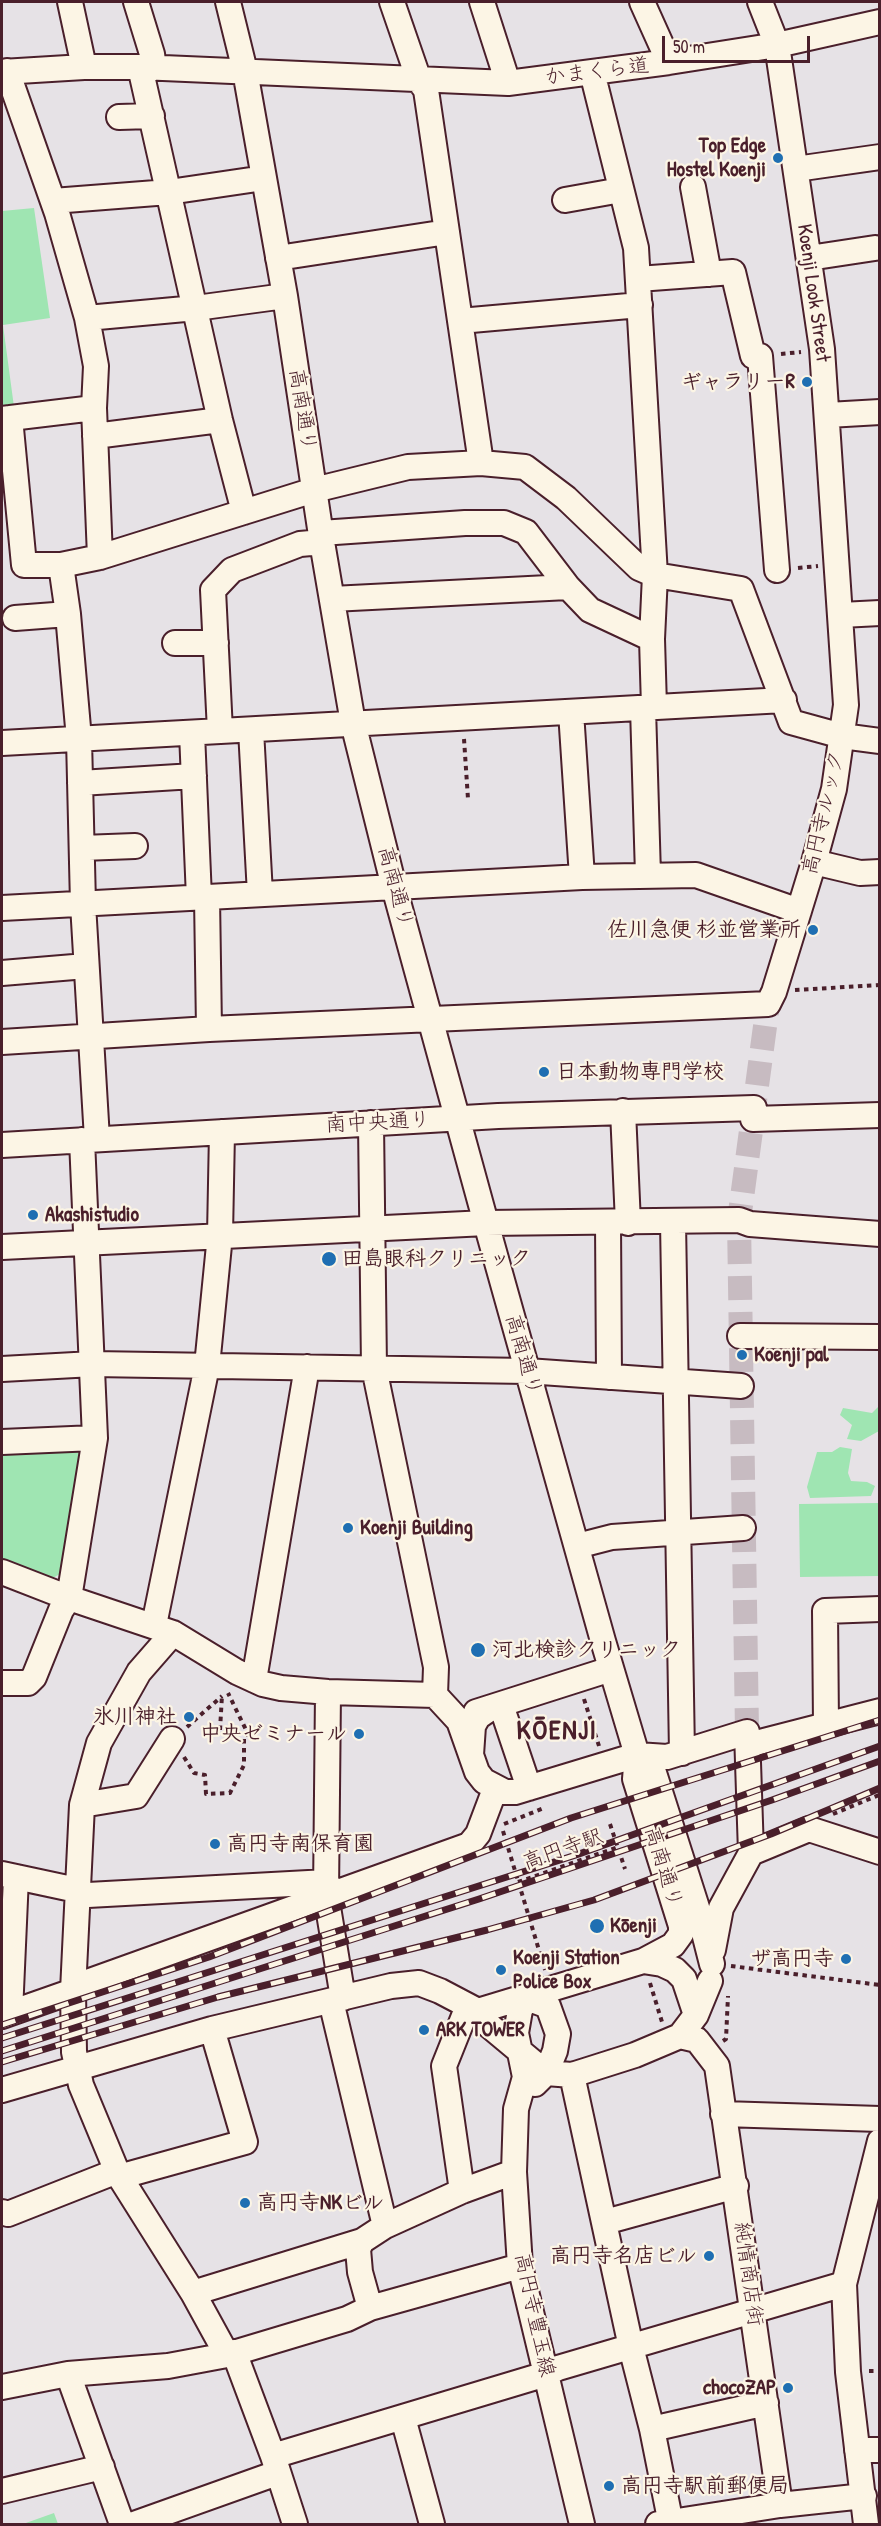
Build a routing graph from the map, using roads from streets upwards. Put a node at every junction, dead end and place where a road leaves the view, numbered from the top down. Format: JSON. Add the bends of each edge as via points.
{"nodes":[{"id":1,"x":70,"y":2,"type":"edge"},
{"id":2,"x":136,"y":2,"type":"edge"},
{"id":3,"x":228,"y":2,"type":"edge"},
{"id":4,"x":392,"y":2,"type":"edge"},
{"id":5,"x":482,"y":2,"type":"edge"},
{"id":6,"x":642,"y":2,"type":"edge"},
{"id":7,"x":760,"y":2,"type":"edge"},
{"id":8,"x":879,"y":22,"type":"edge"},
{"id":9,"x":777,"y":45,"type":"junction"},
{"id":10,"x":669,"y":62,"type":"junction"},
{"id":11,"x":84,"y":67,"type":"junction"},
{"id":12,"x":147,"y":67,"type":"junction"},
{"id":13,"x":4,"y":71,"type":"edge"},
{"id":14,"x":245,"y":71,"type":"junction"},
{"id":15,"x":592,"y":72,"type":"junction"},
{"id":16,"x":419,"y":80,"type":"junction"},
{"id":17,"x":508,"y":83,"type":"junction"},
{"id":18,"x":152,"y":116,"type":"junction"},
{"id":19,"x":119,"y":117,"type":"dead end"},
{"id":20,"x":879,"y":157,"type":"edge"},
{"id":21,"x":796,"y":169,"type":"junction"},
{"id":22,"x":264,"y":178,"type":"junction"},
{"id":23,"x":693,"y":187,"type":"dead end"},
{"id":24,"x":621,"y":190,"type":"junction"},
{"id":25,"x":169,"y":192,"type":"junction"},
{"id":26,"x":565,"y":200,"type":"dead end"},
{"id":27,"x":53,"y":201,"type":"junction"},
{"id":28,"x":447,"y":232,"type":"junction"},
{"id":29,"x":875,"y":248,"type":"dead end"},
{"id":30,"x":278,"y":258,"type":"junction"},
{"id":31,"x":809,"y":258,"type":"junction"},
{"id":32,"x":709,"y":274,"type":"junction"},
{"id":33,"x":638,"y":279,"type":"junction"},
{"id":34,"x":285,"y":296,"type":"junction"},
{"id":35,"x":640,"y":305,"type":"junction"},
{"id":36,"x":196,"y":308,"type":"junction"},
{"id":37,"x":87,"y":318,"type":"junction"},
{"id":38,"x":460,"y":321,"type":"junction"},
{"id":39,"x":94,"y":408,"type":"junction"},
{"id":40,"x":879,"y":412,"type":"edge"},
{"id":41,"x":828,"y":415,"type":"junction"},
{"id":42,"x":6,"y":418,"type":"edge"},
{"id":43,"x":220,"y":420,"type":"junction"},
{"id":44,"x":95,"y":435,"type":"junction"},
{"id":45,"x":481,"y":464,"type":"junction"},
{"id":46,"x":314,"y":490,"type":"junction"},
{"id":47,"x":244,"y":512,"type":"junction"},
{"id":48,"x":322,"y":538,"type":"junction"},
{"id":49,"x":100,"y":557,"type":"junction"},
{"id":50,"x":61,"y":565,"type":"junction"},
{"id":51,"x":777,"y":570,"type":"dead end"},
{"id":52,"x":655,"y":575,"type":"junction"},
{"id":53,"x":568,"y":587,"type":"junction"},
{"id":54,"x":839,"y":589,"type":"joint"},
{"id":55,"x":332,"y":599,"type":"junction"},
{"id":56,"x":879,"y":613,"type":"edge"},
{"id":57,"x":68,"y":614,"type":"junction"},
{"id":58,"x":841,"y":615,"type":"junction"},
{"id":59,"x":15,"y":618,"type":"dead end"},
{"id":60,"x":652,"y":639,"type":"junction"},
{"id":61,"x":175,"y":643,"type":"dead end"},
{"id":62,"x":216,"y":643,"type":"junction"},
{"id":63,"x":784,"y":700,"type":"junction"},
{"id":64,"x":648,"y":708,"type":"junction"},
{"id":65,"x":571,"y":712,"type":"junction"},
{"id":66,"x":353,"y":723,"type":"junction"},
{"id":67,"x":251,"y":730,"type":"junction"},
{"id":68,"x":220,"y":731,"type":"junction"},
{"id":69,"x":192,"y":733,"type":"junction"},
{"id":70,"x":842,"y":736,"type":"junction"},
{"id":71,"x":79,"y":738,"type":"junction"},
{"id":72,"x":879,"y":741,"type":"edge"},
{"id":73,"x":2,"y":743,"type":"edge"},
{"id":74,"x":194,"y":776,"type":"junction"},
{"id":75,"x":80,"y":783,"type":"junction"},
{"id":76,"x":135,"y":846,"type":"dead end"},
{"id":77,"x":82,"y":848,"type":"junction"},
{"id":78,"x":814,"y":862,"type":"junction"},
{"id":79,"x":879,"y":872,"type":"edge"},
{"id":80,"x":648,"y":875,"type":"junction"},
{"id":81,"x":582,"y":876,"type":"junction"},
{"id":82,"x":394,"y":887,"type":"junction"},
{"id":83,"x":260,"y":894,"type":"junction"},
{"id":84,"x":203,"y":897,"type":"junction"},
{"id":85,"x":83,"y":904,"type":"junction"},
{"id":86,"x":2,"y":908,"type":"edge"},
{"id":87,"x":799,"y":911,"type":"junction"},
{"id":88,"x":86,"y":966,"type":"junction"},
{"id":89,"x":2,"y":973,"type":"edge"},
{"id":90,"x":432,"y":1020,"type":"junction"},
{"id":91,"x":209,"y":1029,"type":"junction"},
{"id":92,"x":90,"y":1038,"type":"junction"},
{"id":93,"x":2,"y":1042,"type":"edge"},
{"id":94,"x":623,"y":1111,"type":"junction"},
{"id":95,"x":879,"y":1114,"type":"edge"},
{"id":96,"x":457,"y":1118,"type":"junction"},
{"id":97,"x":371,"y":1123,"type":"junction"},
{"id":98,"x":222,"y":1132,"type":"junction"},
{"id":99,"x":89,"y":1140,"type":"junction"},
{"id":100,"x":2,"y":1145,"type":"edge"},
{"id":101,"x":673,"y":1222,"type":"junction"},
{"id":102,"x":486,"y":1223,"type":"junction"},
{"id":103,"x":618,"y":1223,"type":"junction"},
{"id":104,"x":372,"y":1227,"type":"junction"},
{"id":105,"x":879,"y":1234,"type":"edge"},
{"id":106,"x":220,"y":1235,"type":"junction"},
{"id":107,"x":87,"y":1241,"type":"junction"},
{"id":108,"x":2,"y":1247,"type":"edge"},
{"id":109,"x":740,"y":1336,"type":"dead end"},
{"id":110,"x":879,"y":1337,"type":"edge"},
{"id":111,"x":93,"y":1364,"type":"junction"},
{"id":112,"x":207,"y":1366,"type":"junction"},
{"id":113,"x":307,"y":1367,"type":"junction"},
{"id":114,"x":374,"y":1368,"type":"junction"},
{"id":115,"x":2,"y":1369,"type":"edge"},
{"id":116,"x":527,"y":1371,"type":"junction"},
{"id":117,"x":609,"y":1377,"type":"junction"},
{"id":118,"x":674,"y":1381,"type":"junction"},
{"id":119,"x":741,"y":1386,"type":"dead end"},
{"id":120,"x":95,"y":1438,"type":"junction"},
{"id":121,"x":2,"y":1442,"type":"edge"},
{"id":122,"x":743,"y":1528,"type":"dead end"},
{"id":123,"x":677,"y":1533,"type":"junction"},
{"id":124,"x":577,"y":1546,"type":"junction"},
{"id":125,"x":2,"y":1572,"type":"edge"},
{"id":126,"x":69,"y":1598,"type":"junction"},
{"id":127,"x":879,"y":1609,"type":"edge"},
{"id":128,"x":164,"y":1629,"type":"junction"},
{"id":129,"x":611,"y":1669,"type":"junction"},
{"id":130,"x":254,"y":1680,"type":"junction"},
{"id":131,"x":2,"y":1683,"type":"edge"},
{"id":132,"x":328,"y":1692,"type":"junction"},
{"id":133,"x":441,"y":1701,"type":"junction"},
{"id":134,"x":496,"y":1707,"type":"junction"},
{"id":135,"x":879,"y":1711,"type":"edge"},
{"id":136,"x":826,"y":1725,"type":"junction"},
{"id":137,"x":172,"y":1739,"type":"road end"},
{"id":138,"x":748,"y":1745,"type":"junction"},
{"id":139,"x":682,"y":1753,"type":"junction"},
{"id":140,"x":471,"y":1755,"type":"junction"},
{"id":141,"x":637,"y":1755,"type":"junction"},
{"id":142,"x":529,"y":1788,"type":"junction"},
{"id":143,"x":495,"y":1789,"type":"junction"},
{"id":144,"x":82,"y":1805,"type":"junction"},
{"id":145,"x":879,"y":1852,"type":"edge"},
{"id":146,"x":751,"y":1853,"type":"junction"},
{"id":147,"x":9,"y":1876,"type":"edge"},
{"id":148,"x":327,"y":1889,"type":"junction"},
{"id":149,"x":80,"y":1893,"type":"junction"},
{"id":150,"x":643,"y":1960,"type":"junction"},
{"id":151,"x":711,"y":1973,"type":"junction"},
{"id":152,"x":73,"y":1991,"type":"junction"},
{"id":153,"x":527,"y":1998,"type":"junction"},
{"id":154,"x":337,"y":1999,"type":"junction"},
{"id":155,"x":473,"y":2008,"type":"junction"},
{"id":156,"x":6,"y":2014,"type":"edge"},
{"id":157,"x":696,"y":2015,"type":"junction"},
{"id":158,"x":212,"y":2030,"type":"junction"},
{"id":159,"x":674,"y":2039,"type":"junction"},
{"id":160,"x":703,"y":2048,"type":"junction"},
{"id":161,"x":519,"y":2052,"type":"junction"},
{"id":162,"x":76,"y":2067,"type":"junction"},
{"id":163,"x":546,"y":2073,"type":"junction"},
{"id":164,"x":572,"y":2074,"type":"junction"},
{"id":165,"x":2,"y":2090,"type":"edge"},
{"id":166,"x":517,"y":2103,"type":"junction"},
{"id":167,"x":723,"y":2114,"type":"junction"},
{"id":168,"x":879,"y":2119,"type":"edge"},
{"id":169,"x":879,"y":2141,"type":"edge"},
{"id":170,"x":514,"y":2172,"type":"junction"},
{"id":171,"x":118,"y":2174,"type":"junction"},
{"id":172,"x":736,"y":2186,"type":"junction"},
{"id":173,"x":462,"y":2191,"type":"junction"},
{"id":174,"x":2,"y":2212,"type":"edge"},
{"id":175,"x":604,"y":2222,"type":"junction"},
{"id":176,"x":385,"y":2226,"type":"junction"},
{"id":177,"x":362,"y":2241,"type":"junction"},
{"id":178,"x":520,"y":2266,"type":"junction"},
{"id":179,"x":844,"y":2284,"type":"junction"},
{"id":180,"x":193,"y":2293,"type":"junction"},
{"id":181,"x":370,"y":2308,"type":"junction"},
{"id":182,"x":753,"y":2309,"type":"junction"},
{"id":183,"x":631,"y":2347,"type":"junction"},
{"id":184,"x":231,"y":2354,"type":"junction"},
{"id":185,"x":68,"y":2374,"type":"junction"},
{"id":186,"x":546,"y":2374,"type":"junction"},
{"id":187,"x":2,"y":2387,"type":"edge"},
{"id":188,"x":766,"y":2403,"type":"junction"},
{"id":189,"x":403,"y":2418,"type":"junction"},
{"id":190,"x":652,"y":2429,"type":"junction"},
{"id":191,"x":868,"y":2450,"type":"edge"},
{"id":192,"x":275,"y":2464,"type":"junction"},
{"id":193,"x":102,"y":2467,"type":"junction"},
{"id":194,"x":2,"y":2491,"type":"edge"},
{"id":195,"x":864,"y":2496,"type":"junction"},
{"id":196,"x":780,"y":2505,"type":"junction"},
{"id":197,"x":122,"y":2524,"type":"edge"},
{"id":198,"x":134,"y":2524,"type":"edge"},
{"id":199,"x":295,"y":2524,"type":"edge"},
{"id":200,"x":432,"y":2524,"type":"edge"},
{"id":201,"x":582,"y":2524,"type":"edge"},
{"id":202,"x":666,"y":2524,"type":"edge"},
{"id":203,"x":866,"y":2524,"type":"edge"}],
"edges":[{"from":1,"to":11,"type":"street"},
{"from":2,"to":12,"type":"street","via":[[152,54]]},
{"from":3,"to":14,"type":"street","name":"高南通り"},
{"from":4,"to":16,"type":"street"},
{"from":5,"to":17,"type":"street"},
{"from":6,"to":10,"type":"street"},
{"from":7,"to":9,"type":"street","name":"Koenji Look Street"},
{"from":8,"to":9,"type":"street","name":"かまくら道"},
{"from":9,"to":10,"type":"street","name":"かまくら道"},
{"from":9,"to":21,"type":"street","name":"Koenji Look Street"},
{"from":10,"to":15,"type":"street","name":"かまくら道"},
{"from":11,"to":12,"type":"street","name":"かまくら道"},
{"from":11,"to":13,"type":"street","name":"かまくら道"},
{"from":12,"to":14,"type":"street","name":"かまくら道"},
{"from":12,"to":18,"type":"street"},
{"from":13,"to":27,"type":"street"},
{"from":14,"to":16,"type":"street","name":"かまくら道"},
{"from":14,"to":22,"type":"street","name":"高南通り"},
{"from":15,"to":17,"type":"street","name":"かまくら道"},
{"from":15,"to":24,"type":"street"},
{"from":16,"to":17,"type":"street","name":"かまくら道"},
{"from":16,"to":28,"type":"street","via":[[426,90]]},
{"from":18,"to":19,"type":"street"},
{"from":18,"to":25,"type":"street"},
{"from":20,"to":21,"type":"street"},
{"from":21,"to":31,"type":"street","name":"Koenji Look Street"},
{"from":22,"to":25,"type":"street"},
{"from":22,"to":30,"type":"street","name":"高南通り"},
{"from":23,"to":32,"type":"street"},
{"from":24,"to":26,"type":"street"},
{"from":24,"to":33,"type":"street","via":[[636,248]]},
{"from":25,"to":27,"type":"street"},
{"from":25,"to":36,"type":"street"},
{"from":27,"to":37,"type":"street"},
{"from":28,"to":30,"type":"street"},
{"from":28,"to":38,"type":"street"},
{"from":29,"to":31,"type":"street"},
{"from":30,"to":34,"type":"street","name":"高南通り"},
{"from":31,"to":41,"type":"street","name":"Koenji Look Street"},
{"from":32,"to":33,"type":"street"},
{"from":32,"to":51,"type":"street","via":[[733,272],[753,356],[760,356]]},
{"from":33,"to":35,"type":"street"},
{"from":34,"to":36,"type":"street"},
{"from":34,"to":46,"type":"street","name":"高南通り"},
{"from":35,"to":38,"type":"street"},
{"from":35,"to":52,"type":"street"},
{"from":36,"to":37,"type":"street"},
{"from":36,"to":43,"type":"street"},
{"from":37,"to":39,"type":"street","via":[[96,366]]},
{"from":38,"to":45,"type":"street"},
{"from":39,"to":42,"type":"street"},
{"from":39,"to":44,"type":"street"},
{"from":40,"to":41,"type":"street"},
{"from":41,"to":54,"type":"street","name":"Koenji Look Street"},
{"from":42,"to":50,"type":"street","via":[[24,565]]},
{"from":43,"to":44,"type":"street"},
{"from":43,"to":47,"type":"street"},
{"from":44,"to":49,"type":"street"},
{"from":45,"to":46,"type":"street","via":[[408,467]]},
{"from":45,"to":52,"type":"street","via":[[525,467],[566,498],[639,568]]},
{"from":46,"to":47,"type":"street"},
{"from":46,"to":48,"type":"street","name":"高南通り"},
{"from":47,"to":49,"type":"street"},
{"from":48,"to":53,"type":"street","via":[[465,523],[504,523],[526,532]]},
{"from":48,"to":55,"type":"street","name":"高南通り"},
{"from":48,"to":62,"type":"street","via":[[232,570],[220,580],[213,590]]},
{"from":49,"to":50,"type":"street"},
{"from":50,"to":57,"type":"street"},
{"from":52,"to":60,"type":"street"},
{"from":52,"to":63,"type":"street","via":[[741,589]]},
{"from":53,"to":55,"type":"street"},
{"from":53,"to":60,"type":"street","via":[[590,610]]},
{"from":54,"to":58,"type":"street","name":"高円寺ルック"},
{"from":55,"to":66,"type":"street","name":"高南通り"},
{"from":56,"to":58,"type":"street"},
{"from":57,"to":59,"type":"street"},
{"from":57,"to":71,"type":"street"},
{"from":58,"to":70,"type":"street","name":"高円寺ルック","via":[[846,705]]},
{"from":60,"to":64,"type":"street"},
{"from":61,"to":62,"type":"street"},
{"from":62,"to":68,"type":"street"},
{"from":63,"to":64,"type":"street"},
{"from":63,"to":70,"type":"street","via":[[791,722]]},
{"from":64,"to":65,"type":"street"},
{"from":64,"to":80,"type":"street"},
{"from":65,"to":66,"type":"street"},
{"from":65,"to":81,"type":"street"},
{"from":66,"to":67,"type":"street"},
{"from":66,"to":82,"type":"street","name":"高南通り"},
{"from":67,"to":68,"type":"street"},
{"from":67,"to":83,"type":"street"},
{"from":68,"to":69,"type":"street"},
{"from":69,"to":71,"type":"street"},
{"from":69,"to":74,"type":"street"},
{"from":70,"to":72,"type":"street"},
{"from":70,"to":78,"type":"street","name":"高円寺ルック","via":[[834,789]]},
{"from":71,"to":73,"type":"street"},
{"from":71,"to":75,"type":"street"},
{"from":74,"to":75,"type":"street"},
{"from":74,"to":84,"type":"street"},
{"from":75,"to":77,"type":"street"},
{"from":76,"to":77,"type":"street"},
{"from":77,"to":85,"type":"street"},
{"from":78,"to":79,"type":"street","via":[[860,873]]},
{"from":78,"to":87,"type":"street","name":"高円寺ルック"},
{"from":80,"to":81,"type":"street"},
{"from":80,"to":87,"type":"street","via":[[696,875]]},
{"from":81,"to":82,"type":"street"},
{"from":82,"to":83,"type":"street"},
{"from":82,"to":90,"type":"street","name":"高南通り"},
{"from":83,"to":84,"type":"street"},
{"from":84,"to":85,"type":"street"},
{"from":84,"to":91,"type":"street"},
{"from":85,"to":86,"type":"street"},
{"from":85,"to":88,"type":"street"},
{"from":87,"to":90,"type":"street","name":"高円寺ルック","via":[[771,998]]},
{"from":88,"to":89,"type":"street"},
{"from":88,"to":92,"type":"street"},
{"from":90,"to":91,"type":"street"},
{"from":90,"to":96,"type":"street","name":"高南通り"},
{"from":91,"to":92,"type":"street"},
{"from":92,"to":93,"type":"street"},
{"from":92,"to":99,"type":"street"},
{"from":94,"to":95,"type":"street","name":"南中央通り"},
{"from":94,"to":96,"type":"street","name":"南中央通り"},
{"from":94,"to":103,"type":"street"},
{"from":96,"to":97,"type":"street","name":"南中央通り"},
{"from":96,"to":102,"type":"street","name":"高南通り"},
{"from":97,"to":98,"type":"street","name":"南中央通り"},
{"from":97,"to":104,"type":"street"},
{"from":98,"to":99,"type":"street","name":"南中央通り"},
{"from":98,"to":106,"type":"street"},
{"from":99,"to":100,"type":"street","name":"南中央通り"},
{"from":99,"to":107,"type":"street"},
{"from":101,"to":103,"type":"street"},
{"from":101,"to":105,"type":"street","via":[[740,1220]]},
{"from":101,"to":118,"type":"street"},
{"from":102,"to":103,"type":"street"},
{"from":102,"to":104,"type":"street"},
{"from":102,"to":116,"type":"street","name":"高南通り"},
{"from":103,"to":117,"type":"street"},
{"from":104,"to":106,"type":"street"},
{"from":104,"to":114,"type":"street"},
{"from":106,"to":107,"type":"street"},
{"from":106,"to":112,"type":"street"},
{"from":107,"to":108,"type":"street"},
{"from":107,"to":111,"type":"street"},
{"from":109,"to":110,"type":"street"},
{"from":111,"to":112,"type":"street"},
{"from":111,"to":115,"type":"street"},
{"from":111,"to":120,"type":"street"},
{"from":112,"to":113,"type":"street"},
{"from":112,"to":128,"type":"street"},
{"from":113,"to":114,"type":"street"},
{"from":113,"to":130,"type":"street"},
{"from":114,"to":116,"type":"street"},
{"from":114,"to":133,"type":"street"},
{"from":116,"to":117,"type":"street"},
{"from":116,"to":124,"type":"street","name":"高南通り"},
{"from":117,"to":118,"type":"street"},
{"from":118,"to":119,"type":"street"},
{"from":118,"to":123,"type":"street"},
{"from":120,"to":121,"type":"street"},
{"from":120,"to":126,"type":"street"},
{"from":122,"to":123,"type":"street"},
{"from":123,"to":124,"type":"street","via":[[612,1537]]},
{"from":123,"to":139,"type":"street"},
{"from":124,"to":129,"type":"street","name":"高南通り"},
{"from":125,"to":126,"type":"street"},
{"from":126,"to":128,"type":"street"},
{"from":126,"to":131,"type":"street","via":[[34,1677],[28,1683]]},
{"from":127,"to":136,"type":"street","via":[[825,1611]]},
{"from":128,"to":130,"type":"street"},
{"from":128,"to":144,"type":"street","via":[[99,1743]]},
{"from":129,"to":134,"type":"street"},
{"from":129,"to":141,"type":"street","name":"高南通り"},
{"from":130,"to":132,"type":"street","via":[[281,1688]]},
{"from":132,"to":133,"type":"street"},
{"from":132,"to":148,"type":"street"},
{"from":133,"to":134,"type":"street","via":[[470,1713]]},
{"from":133,"to":140,"type":"street","via":[[459,1721]]},
{"from":134,"to":140,"type":"street","via":[[478,1717],[473,1726]]},
{"from":134,"to":142,"type":"street"},
{"from":135,"to":136,"type":"street"},
{"from":136,"to":138,"type":"street"},
{"from":137,"to":144,"type":"street","via":[[136,1796]]},
{"from":138,"to":139,"type":"street","via":[[747,1732]]},
{"from":138,"to":146,"type":"street"},
{"from":139,"to":141,"type":"street","via":[[667,1757]]},
{"from":140,"to":143,"type":"street","via":[[477,1772]]},
{"from":141,"to":142,"type":"street"},
{"from":141,"to":150,"type":"street","name":"高南通り","via":[[635,1779],[681,1926],[681,1934],[673,1945]]},
{"from":141,"to":151,"type":"street","name":"高南通り","via":[[654,1773],[700,1917]]},
{"from":142,"to":143,"type":"street","via":[[515,1792]]},
{"from":143,"to":148,"type":"street","via":[[470,1845]]},
{"from":144,"to":149,"type":"street"},
{"from":145,"to":146,"type":"street","via":[[809,1829]]},
{"from":146,"to":151,"type":"street","via":[[721,1908]]},
{"from":147,"to":149,"type":"street"},
{"from":147,"to":156,"type":"street"},
{"from":148,"to":149,"type":"street"},
{"from":148,"to":152,"type":"street","via":[[90,1980]]},
{"from":148,"to":154,"type":"street"},
{"from":149,"to":152,"type":"street"},
{"from":150,"to":153,"type":"street","name":"高南通り"},
{"from":150,"to":157,"type":"street","via":[[662,1964],[684,1979]]},
{"from":151,"to":157,"type":"street"},
{"from":151,"to":160,"type":"street","via":[[709,2012],[699,2037]]},
{"from":152,"to":156,"type":"street"},
{"from":152,"to":162,"type":"street"},
{"from":153,"to":155,"type":"street","name":"高南通り"},
{"from":153,"to":161,"type":"street","name":"高円寺豊玉線","via":[[517,2021]]},
{"from":153,"to":163,"type":"street","via":[[548,2006],[558,2034]]},
{"from":154,"to":155,"type":"street","via":[[419,1983]]},
{"from":154,"to":158,"type":"street"},
{"from":154,"to":176,"type":"street"},
{"from":155,"to":161,"type":"street"},
{"from":155,"to":173,"type":"street","via":[[444,2066]]},
{"from":157,"to":159,"type":"street"},
{"from":158,"to":162,"type":"street"},
{"from":158,"to":171,"type":"street","via":[[245,2142]]},
{"from":159,"to":160,"type":"street","via":[[697,2040]]},
{"from":159,"to":164,"type":"street"},
{"from":160,"to":167,"type":"street","name":"純情商店街","via":[[717,2066]]},
{"from":161,"to":163,"type":"street"},
{"from":161,"to":166,"type":"street","name":"高円寺豊玉線","via":[[525,2077]]},
{"from":162,"to":165,"type":"street"},
{"from":162,"to":171,"type":"street"},
{"from":163,"to":164,"type":"street"},
{"from":163,"to":166,"type":"street"},
{"from":164,"to":175,"type":"street"},
{"from":166,"to":170,"type":"street","name":"高円寺豊玉線"},
{"from":167,"to":168,"type":"street"},
{"from":167,"to":172,"type":"street","name":"純情商店街"},
{"from":169,"to":179,"type":"street"},
{"from":170,"to":173,"type":"street"},
{"from":170,"to":178,"type":"street","name":"高円寺豊玉線"},
{"from":171,"to":174,"type":"street","via":[[8,2214]]},
{"from":171,"to":180,"type":"street"},
{"from":172,"to":175,"type":"street"},
{"from":172,"to":182,"type":"street","name":"純情商店街"},
{"from":173,"to":176,"type":"street"},
{"from":175,"to":183,"type":"street"},
{"from":176,"to":177,"type":"street"},
{"from":177,"to":180,"type":"street"},
{"from":177,"to":181,"type":"street","via":[[358,2249],[360,2272]]},
{"from":178,"to":181,"type":"street"},
{"from":178,"to":186,"type":"street","name":"高円寺豊玉線"},
{"from":179,"to":182,"type":"street"},
{"from":179,"to":191,"type":"street","via":[[844,2333]]},
{"from":180,"to":184,"type":"street"},
{"from":181,"to":184,"type":"street","via":[[347,2319]]},
{"from":182,"to":183,"type":"street"},
{"from":182,"to":188,"type":"street","name":"純情商店街"},
{"from":183,"to":186,"type":"street"},
{"from":183,"to":190,"type":"street"},
{"from":184,"to":185,"type":"street","via":[[168,2366]]},
{"from":184,"to":192,"type":"street"},
{"from":185,"to":187,"type":"street"},
{"from":185,"to":193,"type":"street"},
{"from":186,"to":189,"type":"street"},
{"from":186,"to":201,"type":"street","name":"高円寺豊玉線"},
{"from":188,"to":190,"type":"street"},
{"from":188,"to":196,"type":"street","name":"純情商店街"},
{"from":189,"to":192,"type":"street"},
{"from":189,"to":200,"type":"street"},
{"from":190,"to":202,"type":"street"},
{"from":191,"to":195,"type":"street"},
{"from":192,"to":198,"type":"street"},
{"from":192,"to":199,"type":"street"},
{"from":193,"to":194,"type":"street"},
{"from":193,"to":197,"type":"street"},
{"from":195,"to":196,"type":"street"},
{"from":195,"to":203,"type":"street"},
{"from":196,"to":202,"type":"street"}]}
